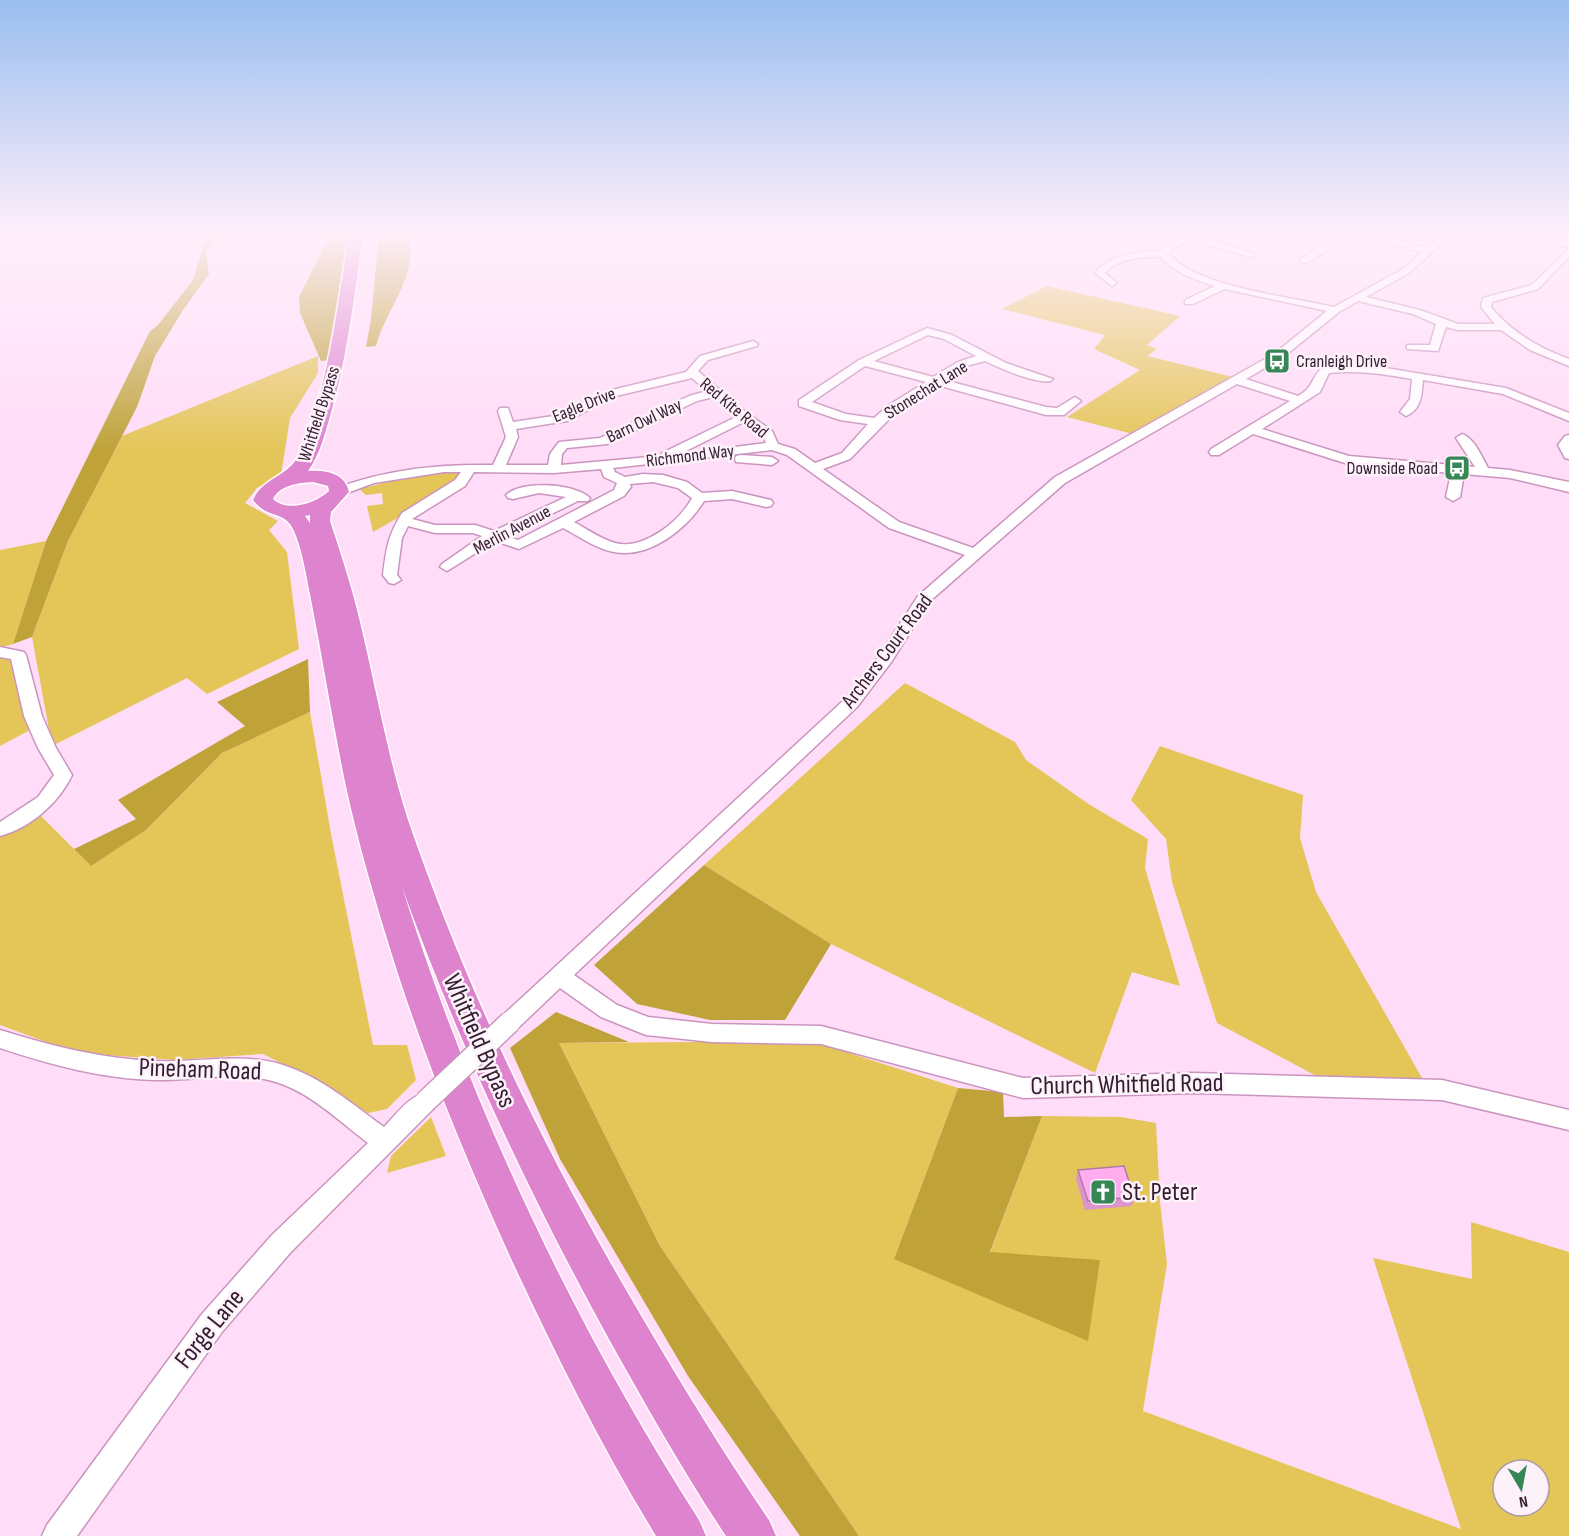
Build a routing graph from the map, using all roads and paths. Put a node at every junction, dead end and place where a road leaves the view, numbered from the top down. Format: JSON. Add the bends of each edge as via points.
{"nodes":[{"id":1,"x":345,"y":307,"type":"edge"},
{"id":2,"x":358,"y":307,"type":"edge"},
{"id":3,"x":1320,"y":307,"type":"edge"},
{"id":4,"x":1341,"y":307,"type":"edge"},
{"id":5,"x":1393,"y":307,"type":"edge"},
{"id":6,"x":1486,"y":307,"type":"edge"},
{"id":7,"x":1335,"y":310,"type":"junction"},
{"id":8,"x":1442,"y":324,"type":"junction"},
{"id":9,"x":1504,"y":327,"type":"junction"},
{"id":10,"x":753,"y":344,"type":"dead end"},
{"id":11,"x":1411,"y":347,"type":"dead end"},
{"id":12,"x":985,"y":357,"type":"junction"},
{"id":13,"x":863,"y":362,"type":"junction"},
{"id":14,"x":1569,"y":363,"type":"edge"},
{"id":15,"x":701,"y":376,"type":"junction"},
{"id":16,"x":1419,"y":377,"type":"junction"},
{"id":17,"x":1047,"y":379,"type":"dead end"},
{"id":18,"x":1237,"y":380,"type":"junction"},
{"id":19,"x":935,"y":382,"type":"junction"},
{"id":20,"x":715,"y":393,"type":"junction"},
{"id":21,"x":1300,"y":400,"type":"junction"},
{"id":22,"x":1075,"y":402,"type":"dead end"},
{"id":23,"x":738,"y":406,"type":"junction"},
{"id":24,"x":504,"y":411,"type":"dead end"},
{"id":25,"x":1406,"y":412,"type":"dead end"},
{"id":26,"x":1569,"y":417,"type":"edge"},
{"id":27,"x":876,"y":422,"type":"junction"},
{"id":28,"x":510,"y":426,"type":"junction"},
{"id":29,"x":1250,"y":429,"type":"junction"},
{"id":30,"x":1462,"y":438,"type":"dead end"},
{"id":31,"x":1569,"y":439,"type":"edge"},
{"id":32,"x":773,"y":446,"type":"junction"},
{"id":33,"x":1215,"y":452,"type":"dead end"},
{"id":34,"x":1569,"y":455,"type":"edge"},
{"id":35,"x":667,"y":460,"type":"junction"},
{"id":36,"x":772,"y":461,"type":"dead end"},
{"id":37,"x":606,"y":465,"type":"junction"},
{"id":38,"x":471,"y":467,"type":"junction"},
{"id":39,"x":498,"y":468,"type":"junction"},
{"id":40,"x":813,"y":468,"type":"junction"},
{"id":41,"x":554,"y":469,"type":"junction"},
{"id":42,"x":1458,"y":470,"type":"junction"},
{"id":43,"x":1484,"y":472,"type":"junction"},
{"id":44,"x":663,"y":479,"type":"junction"},
{"id":45,"x":623,"y":481,"type":"junction"},
{"id":46,"x":1568,"y":486,"type":"edge"},
{"id":47,"x":330,"y":488,"type":"junction"},
{"id":48,"x":513,"y":495,"type":"dead end"},
{"id":49,"x":287,"y":496,"type":"junction"},
{"id":50,"x":578,"y":496,"type":"junction"},
{"id":51,"x":699,"y":497,"type":"junction"},
{"id":52,"x":1453,"y":497,"type":"dead end"},
{"id":53,"x":766,"y":503,"type":"dead end"},
{"id":54,"x":598,"y":504,"type":"junction"},
{"id":55,"x":404,"y":521,"type":"junction"},
{"id":56,"x":563,"y":522,"type":"junction"},
{"id":57,"x":496,"y":536,"type":"junction"},
{"id":58,"x":974,"y":553,"type":"junction"},
{"id":59,"x":447,"y":567,"type":"dead end"},
{"id":60,"x":394,"y":580,"type":"dead end"},
{"id":61,"x":0,"y":652,"type":"edge"},
{"id":62,"x":0,"y":830,"type":"edge"},
{"id":63,"x":559,"y":976,"type":"junction"},
{"id":64,"x":0,"y":1039,"type":"edge"},
{"id":65,"x":1569,"y":1120,"type":"edge"},
{"id":66,"x":384,"y":1141,"type":"junction"},
{"id":67,"x":58,"y":1536,"type":"edge"},
{"id":68,"x":683,"y":1536,"type":"edge"},
{"id":69,"x":753,"y":1536,"type":"edge"}],
"edges":[{"from":1,"to":49,"type":"highway","name":"Whitfield Bypass","via":[[328,396],[304,464]]},
{"from":2,"to":47,"type":"highway","name":"Whitfield Bypass","via":[[337,415],[320,459],[319,470]]},
{"from":3,"to":7,"type":"street"},
{"from":4,"to":7,"type":"street","name":"Archers Court Road"},
{"from":5,"to":8,"type":"street"},
{"from":6,"to":9,"type":"street"},
{"from":7,"to":18,"type":"street","name":"Archers Court Road","via":[[1278,356]]},
{"from":8,"to":9,"type":"street"},
{"from":8,"to":11,"type":"street","via":[[1434,349]]},
{"from":9,"to":14,"type":"street","via":[[1537,349]]},
{"from":10,"to":15,"type":"street","via":[[704,358]]},
{"from":12,"to":13,"type":"street","via":[[948,337],[927,331]]},
{"from":12,"to":17,"type":"street"},
{"from":12,"to":19,"type":"street","name":"Stonechat Lane","via":[[962,364]]},
{"from":13,"to":19,"type":"street"},
{"from":13,"to":27,"type":"street","via":[[803,403],[844,417]]},
{"from":15,"to":20,"type":"street","name":"Red Kite Road"},
{"from":15,"to":23,"type":"street"},
{"from":15,"to":28,"type":"street","name":"Eagle Drive","via":[[612,393],[563,418]]},
{"from":16,"to":21,"type":"street","via":[[1374,369],[1331,369],[1321,375],[1316,390]]},
{"from":16,"to":25,"type":"street","via":[[1416,400]]},
{"from":16,"to":26,"type":"street","via":[[1506,391]]},
{"from":18,"to":21,"type":"street"},
{"from":18,"to":58,"type":"street","name":"Archers Court Road","via":[[1060,480]]},
{"from":19,"to":22,"type":"street","via":[[1051,412],[1064,411]]},
{"from":19,"to":27,"type":"street","name":"Stonechat Lane"},
{"from":20,"to":23,"type":"street","name":"Red Kite Road"},
{"from":20,"to":41,"type":"street","name":"Barn Owl Way","via":[[693,398],[603,441],[562,446],[556,454]]},
{"from":21,"to":29,"type":"street"},
{"from":23,"to":32,"type":"street","name":"Red Kite Road","via":[[768,434]]},
{"from":23,"to":35,"type":"street","via":[[734,421],[667,454]]},
{"from":24,"to":28,"type":"street"},
{"from":27,"to":40,"type":"street","name":"Stonechat Lane","via":[[846,456]]},
{"from":28,"to":39,"type":"street","via":[[512,436]]},
{"from":29,"to":33,"type":"street"},
{"from":29,"to":42,"type":"street","via":[[1348,460]]},
{"from":30,"to":43,"type":"street"},
{"from":31,"to":34,"type":"street","via":[[1564,445]]},
{"from":32,"to":35,"type":"street","name":"Richmond Way"},
{"from":32,"to":40,"type":"street","via":[[791,452]]},
{"from":35,"to":37,"type":"street","name":"Richmond Way"},
{"from":36,"to":44,"type":"street","via":[[744,459],[691,464],[678,467]]},
{"from":37,"to":41,"type":"street","name":"Richmond Way"},
{"from":37,"to":45,"type":"street","via":[[609,474]]},
{"from":38,"to":39,"type":"street","name":"Richmond Way"},
{"from":38,"to":47,"type":"street","name":"Richmond Way","via":[[428,470]]},
{"from":38,"to":55,"type":"street","via":[[460,483],[406,516]]},
{"from":39,"to":41,"type":"street","name":"Richmond Way"},
{"from":40,"to":58,"type":"street","via":[[894,525]]},
{"from":42,"to":43,"type":"street"},
{"from":42,"to":52,"type":"street"},
{"from":43,"to":46,"type":"street"},
{"from":44,"to":45,"type":"street"},
{"from":44,"to":51,"type":"street"},
{"from":45,"to":54,"type":"street","name":"Merlin Avenue","via":[[619,493]]},
{"from":47,"to":49,"type":"highway","via":[[305,477]]},
{"from":47,"to":49,"type":"highway","via":[[309,509]]},
{"from":47,"to":69,"type":"highway","name":"Whitfield Bypass","via":[[320,521],[339,583],[384,783],[447,968],[492,1074],[595,1276],[719,1487]]},
{"from":48,"to":50,"type":"street","name":"Merlin Avenue","via":[[557,489]]},
{"from":49,"to":68,"type":"highway","name":"Whitfield Bypass","via":[[314,562],[368,822],[416,980],[459,1096],[499,1193],[552,1302]]},
{"from":50,"to":54,"type":"street","name":"Merlin Avenue"},
{"from":50,"to":57,"type":"street","name":"Merlin Avenue"},
{"from":51,"to":53,"type":"street","via":[[732,495]]},
{"from":51,"to":56,"type":"street","via":[[690,512],[672,527],[634,549],[608,546]]},
{"from":54,"to":56,"type":"street","name":"Merlin Avenue"},
{"from":55,"to":57,"type":"street","via":[[435,529],[467,528]]},
{"from":55,"to":60,"type":"street","via":[[395,538],[390,574]]},
{"from":56,"to":57,"type":"street","name":"Merlin Avenue","via":[[519,545]]},
{"from":57,"to":59,"type":"street","name":"Merlin Avenue"},
{"from":58,"to":63,"type":"street","name":"Archers Court Road","via":[[923,599],[851,704]]},
{"from":61,"to":62,"type":"street","via":[[18,655],[33,716],[63,775],[57,791],[43,805]]},
{"from":63,"to":65,"type":"street","name":"Church Whitfield Road","via":[[609,1011],[646,1026],[712,1033],[821,1035],[1023,1088],[1286,1083],[1442,1090]]},
{"from":63,"to":66,"type":"street","name":"Archers Court Road","bridge":true},
{"from":64,"to":66,"type":"street","name":"Pineham Road","via":[[78,1063],[179,1071],[266,1070],[307,1085]]},
{"from":66,"to":67,"type":"street","name":"Forge Lane","via":[[281,1244],[212,1323]]}]}
